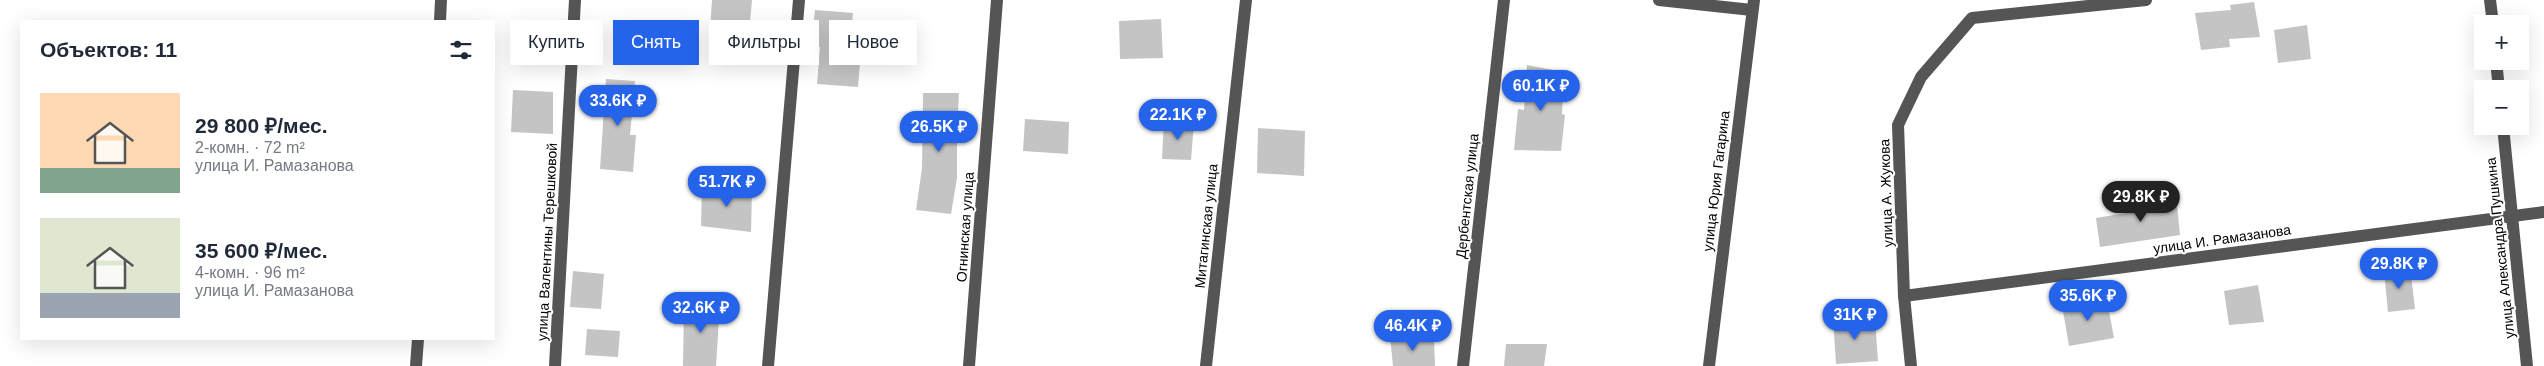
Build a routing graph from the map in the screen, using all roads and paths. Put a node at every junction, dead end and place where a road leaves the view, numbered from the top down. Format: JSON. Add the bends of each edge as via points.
{"nodes":[{"id":1,"x":442,"y":0,"type":"edge"},
{"id":2,"x":575,"y":0,"type":"edge"},
{"id":3,"x":799,"y":0,"type":"edge"},
{"id":4,"x":997,"y":0,"type":"edge"},
{"id":5,"x":1246,"y":0,"type":"edge"},
{"id":6,"x":1504,"y":0,"type":"edge"},
{"id":7,"x":1659,"y":0,"type":"edge"},
{"id":8,"x":2146,"y":0,"type":"edge"},
{"id":9,"x":2490,"y":0,"type":"edge"},
{"id":10,"x":1753,"y":5,"type":"edge"},
{"id":11,"x":2492,"y":15,"type":"edge"},
{"id":12,"x":440,"y":20,"type":"edge"},
{"id":13,"x":2504,"y":135,"type":"edge"},
{"id":14,"x":2544,"y":212,"type":"edge"},
{"id":15,"x":2512,"y":216,"type":"junction"},
{"id":16,"x":1904,"y":296,"type":"junction"},
{"id":17,"x":418,"y":340,"type":"edge"},
{"id":18,"x":416,"y":366,"type":"edge"},
{"id":19,"x":555,"y":366,"type":"edge"},
{"id":20,"x":768,"y":366,"type":"edge"},
{"id":21,"x":969,"y":366,"type":"edge"},
{"id":22,"x":1206,"y":366,"type":"edge"},
{"id":23,"x":1463,"y":366,"type":"edge"},
{"id":24,"x":1709,"y":366,"type":"edge"},
{"id":25,"x":1911,"y":366,"type":"edge"},
{"id":26,"x":2527,"y":366,"type":"edge"}],
"edges":[{"from":1,"to":12,"type":"street"},
{"from":2,"to":19,"type":"street","name":"улица Валентины Терешковой"},
{"from":3,"to":20,"type":"street"},
{"from":4,"to":21,"type":"street","name":"Огнинская улица"},
{"from":5,"to":22,"type":"street","name":"Митагинская улица"},
{"from":6,"to":23,"type":"street","name":"Дербентская улица"},
{"from":7,"to":10,"type":"street"},
{"from":8,"to":16,"type":"street","name":"улица А. Жукова","via":[[1972,18],[1921,77],[1898,125]]},
{"from":9,"to":11,"type":"street"},
{"from":10,"to":24,"type":"street","name":"улица Юрия Гагарина"},
{"from":13,"to":15,"type":"street","name":"улица Александра Пушкина"},
{"from":14,"to":15,"type":"street","name":"улица И. Рамазанова"},
{"from":15,"to":16,"type":"street","name":"улица И. Рамазанова"},
{"from":15,"to":26,"type":"street","name":"улица Александра Пушкина"},
{"from":16,"to":25,"type":"street","name":"улица А. Жукова"},
{"from":17,"to":18,"type":"street"}]}
